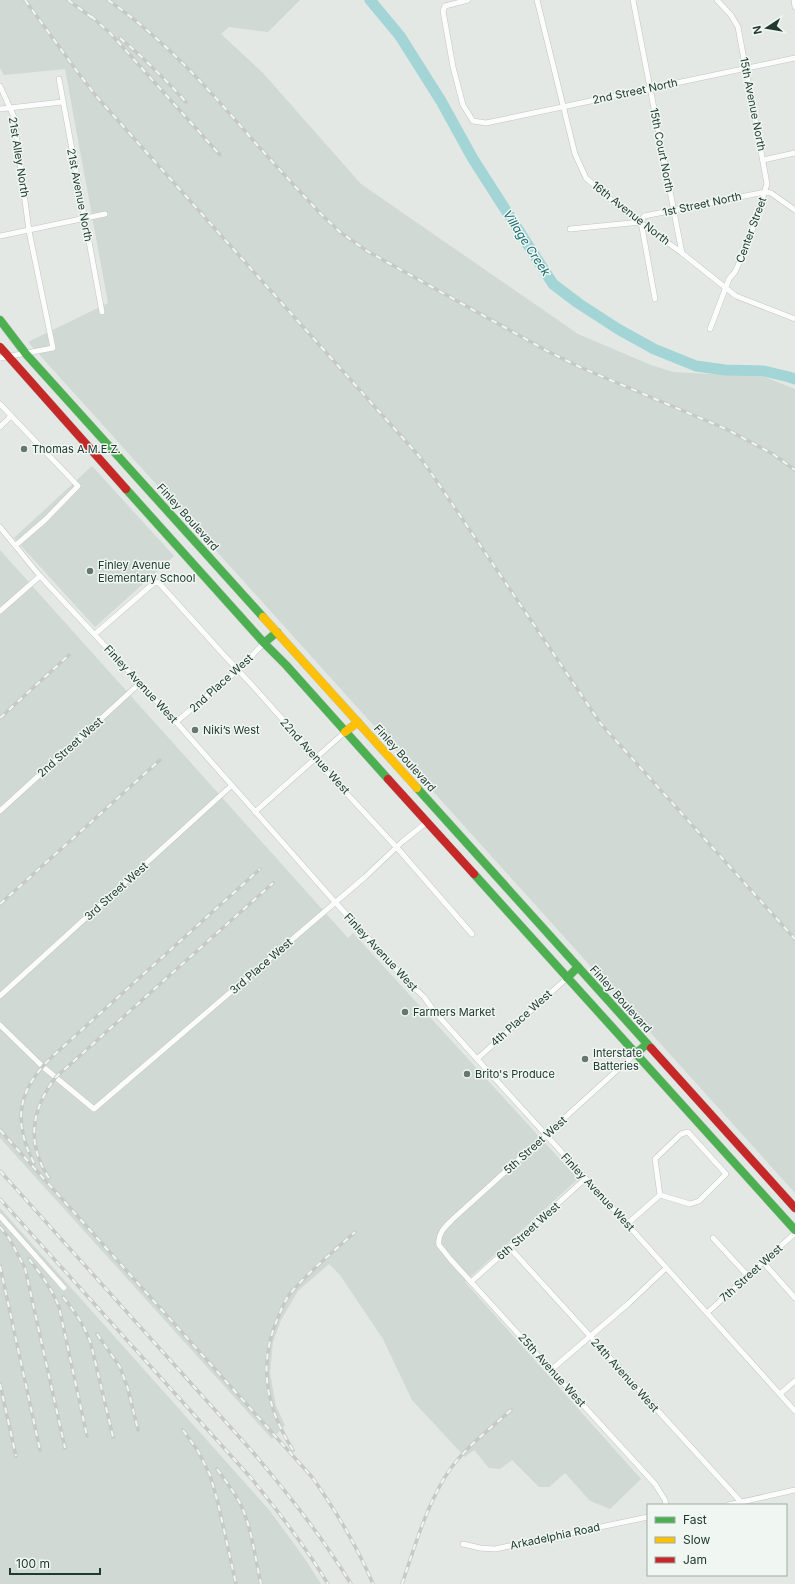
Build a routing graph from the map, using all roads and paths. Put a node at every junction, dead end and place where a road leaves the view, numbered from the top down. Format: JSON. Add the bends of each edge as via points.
{"nodes":[{"id":1,"x":468,"y":0,"type":"edge"},
{"id":2,"x":537,"y":0,"type":"edge"},
{"id":3,"x":633,"y":0,"type":"edge"},
{"id":4,"x":717,"y":0,"type":"edge"},
{"id":5,"x":794,"y":0,"type":"edge"},
{"id":6,"x":795,"y":7,"type":"edge"},
{"id":7,"x":795,"y":58,"type":"edge"},
{"id":8,"x":746,"y":68,"type":"junction"},
{"id":9,"x":59,"y":79,"type":"dead end"},
{"id":10,"x":0,"y":86,"type":"edge"},
{"id":11,"x":651,"y":88,"type":"junction"},
{"id":12,"x":62,"y":102,"type":"junction"},
{"id":13,"x":564,"y":107,"type":"junction"},
{"id":14,"x":10,"y":108,"type":"junction"},
{"id":15,"x":0,"y":109,"type":"edge"},
{"id":16,"x":795,"y":153,"type":"edge"},
{"id":17,"x":763,"y":160,"type":"junction"},
{"id":18,"x":765,"y":192,"type":"junction"},
{"id":19,"x":674,"y":210,"type":"junction"},
{"id":20,"x":795,"y":210,"type":"edge"},
{"id":21,"x":105,"y":214,"type":"dead end"},
{"id":22,"x":84,"y":219,"type":"junction"},
{"id":23,"x":641,"y":222,"type":"junction"},
{"id":24,"x":570,"y":229,"type":"dead end"},
{"id":25,"x":29,"y":231,"type":"junction"},
{"id":26,"x":0,"y":236,"type":"edge"},
{"id":27,"x":682,"y":253,"type":"junction"},
{"id":28,"x":726,"y":288,"type":"junction"},
{"id":29,"x":655,"y":299,"type":"dead end"},
{"id":30,"x":102,"y":312,"type":"dead end"},
{"id":31,"x":795,"y":319,"type":"edge"},
{"id":32,"x":0,"y":320,"type":"edge"},
{"id":33,"x":710,"y":329,"type":"dead end"},
{"id":34,"x":0,"y":347,"type":"edge"},
{"id":35,"x":26,"y":354,"type":"junction"},
{"id":36,"x":4,"y":357,"type":"edge"},
{"id":37,"x":0,"y":404,"type":"edge"},
{"id":38,"x":11,"y":416,"type":"junction"},
{"id":39,"x":0,"y":427,"type":"edge"},
{"id":40,"x":116,"y":453,"type":"junction"},
{"id":41,"x":105,"y":463,"type":"junction"},
{"id":42,"x":0,"y":528,"type":"edge"},
{"id":43,"x":16,"y":545,"type":"junction"},
{"id":44,"x":40,"y":576,"type":"junction"},
{"id":45,"x":0,"y":611,"type":"edge"},
{"id":46,"x":277,"y":632,"type":"junction"},
{"id":47,"x":95,"y":634,"type":"junction"},
{"id":48,"x":264,"y":643,"type":"junction"},
{"id":49,"x":238,"y":670,"type":"junction"},
{"id":50,"x":140,"y":683,"type":"junction"},
{"id":51,"x":176,"y":722,"type":"junction"},
{"id":52,"x":358,"y":722,"type":"junction"},
{"id":53,"x":346,"y":732,"type":"junction"},
{"id":54,"x":315,"y":759,"type":"junction"},
{"id":55,"x":231,"y":786,"type":"junction"},
{"id":56,"x":0,"y":811,"type":"edge"},
{"id":57,"x":438,"y":811,"type":"junction"},
{"id":58,"x":256,"y":812,"type":"junction"},
{"id":59,"x":427,"y":822,"type":"junction"},
{"id":60,"x":397,"y":847,"type":"junction"},
{"id":61,"x":335,"y":902,"type":"junction"},
{"id":62,"x":519,"y":902,"type":"junction"},
{"id":63,"x":510,"y":915,"type":"junction"},
{"id":64,"x":472,"y":934,"type":"dead end"},
{"id":65,"x":578,"y":967,"type":"junction"},
{"id":66,"x":567,"y":978,"type":"junction"},
{"id":67,"x":0,"y":996,"type":"edge"},
{"id":68,"x":0,"y":1025,"type":"edge"},
{"id":69,"x":647,"y":1044,"type":"junction"},
{"id":70,"x":635,"y":1054,"type":"junction"},
{"id":71,"x":477,"y":1059,"type":"junction"},
{"id":72,"x":546,"y":1135,"type":"junction"},
{"id":73,"x":586,"y":1179,"type":"junction"},
{"id":74,"x":660,"y":1195,"type":"junction"},
{"id":75,"x":795,"y":1208,"type":"edge"},
{"id":76,"x":0,"y":1216,"type":"edge"},
{"id":77,"x":627,"y":1224,"type":"junction"},
{"id":78,"x":795,"y":1230,"type":"edge"},
{"id":79,"x":795,"y":1233,"type":"edge"},
{"id":80,"x":438,"y":1237,"type":"joint"},
{"id":81,"x":713,"y":1238,"type":"dead end"},
{"id":82,"x":510,"y":1248,"type":"junction"},
{"id":83,"x":763,"y":1262,"type":"junction"},
{"id":84,"x":666,"y":1268,"type":"junction"},
{"id":85,"x":748,"y":1276,"type":"junction"},
{"id":86,"x":471,"y":1282,"type":"junction"},
{"id":87,"x":64,"y":1288,"type":"dead end"},
{"id":88,"x":795,"y":1298,"type":"edge"},
{"id":89,"x":707,"y":1313,"type":"junction"},
{"id":90,"x":590,"y":1336,"type":"junction"},
{"id":91,"x":552,"y":1369,"type":"junction"},
{"id":92,"x":795,"y":1381,"type":"edge"},
{"id":93,"x":780,"y":1394,"type":"junction"},
{"id":94,"x":795,"y":1411,"type":"edge"},
{"id":95,"x":795,"y":1490,"type":"edge"},
{"id":96,"x":741,"y":1502,"type":"junction"},
{"id":97,"x":666,"y":1504,"type":"edge"},
{"id":98,"x":732,"y":1504,"type":"edge"},
{"id":99,"x":647,"y":1517,"type":"edge"},
{"id":100,"x":463,"y":1544,"type":"dead end"}],
"edges":[{"from":1,"to":13,"type":"street","name":"2nd Street North","via":[[445,6],[443,16],[459,93],[470,119],[476,123],[486,123]]},
{"from":2,"to":13,"type":"street","name":"16th Avenue North"},
{"from":3,"to":11,"type":"street","name":"15th Court North"},
{"from":4,"to":8,"type":"street","name":"15th Avenue North","via":[[738,27]]},
{"from":5,"to":6,"type":"street"},
{"from":7,"to":8,"type":"street","name":"2nd Street North"},
{"from":8,"to":11,"type":"street","name":"2nd Street North"},
{"from":8,"to":17,"type":"street","name":"15th Avenue North"},
{"from":9,"to":12,"type":"street","name":"21st Avenue North"},
{"from":10,"to":14,"type":"street","name":"21st Alley North"},
{"from":11,"to":13,"type":"street","name":"2nd Street North"},
{"from":11,"to":19,"type":"street","name":"15th Court North"},
{"from":12,"to":14,"type":"street"},
{"from":12,"to":22,"type":"street","name":"21st Avenue North"},
{"from":13,"to":23,"type":"street","name":"16th Avenue North","via":[[575,154],[586,178]]},
{"from":14,"to":15,"type":"street"},
{"from":14,"to":25,"type":"street","name":"21st Alley North","via":[[14,117]]},
{"from":16,"to":17,"type":"street"},
{"from":17,"to":18,"type":"street","name":"15th Avenue North"},
{"from":18,"to":19,"type":"street","name":"1st Street North"},
{"from":18,"to":20,"type":"street","via":[[771,193]]},
{"from":18,"to":28,"type":"street","name":"Center Street","via":[[748,243]]},
{"from":19,"to":23,"type":"street","name":"1st Street North","via":[[644,216]]},
{"from":19,"to":27,"type":"street","name":"15th Court North"},
{"from":21,"to":22,"type":"street"},
{"from":22,"to":25,"type":"street"},
{"from":22,"to":30,"type":"street","name":"21st Avenue North"},
{"from":23,"to":24,"type":"street","name":"1st Street North"},
{"from":23,"to":27,"type":"street","name":"16th Avenue North"},
{"from":23,"to":29,"type":"street"},
{"from":25,"to":26,"type":"street"},
{"from":25,"to":35,"type":"street","via":[[52,348]]},
{"from":27,"to":28,"type":"street","name":"16th Avenue North"},
{"from":28,"to":31,"type":"street","name":"16th Avenue North","via":[[736,296]]},
{"from":28,"to":33,"type":"street","name":"Center Street"},
{"from":32,"to":35,"type":"main road","name":"Finley Boulevard"},
{"from":34,"to":36,"type":"main road"},
{"from":35,"to":36,"type":"street"},
{"from":35,"to":40,"type":"main road","name":"Finley Boulevard"},
{"from":36,"to":41,"type":"main road"},
{"from":37,"to":38,"type":"street"},
{"from":38,"to":39,"type":"street"},
{"from":38,"to":43,"type":"street","via":[[78,486]]},
{"from":40,"to":41,"type":"main road"},
{"from":40,"to":46,"type":"main road","name":"Finley Boulevard"},
{"from":41,"to":48,"type":"main road"},
{"from":42,"to":43,"type":"street","name":"Finley Avenue West"},
{"from":43,"to":44,"type":"street","name":"Finley Avenue West"},
{"from":44,"to":45,"type":"street"},
{"from":44,"to":47,"type":"street","name":"Finley Avenue West"},
{"from":46,"to":48,"type":"main road"},
{"from":46,"to":52,"type":"main road","name":"Finley Boulevard"},
{"from":47,"to":49,"type":"street","name":"22nd Avenue West","via":[[155,582],[159,582]]},
{"from":47,"to":50,"type":"street","name":"Finley Avenue West"},
{"from":48,"to":49,"type":"street","name":"2nd Place West"},
{"from":48,"to":53,"type":"main road"},
{"from":49,"to":51,"type":"street","name":"2nd Place West"},
{"from":49,"to":54,"type":"street","name":"22nd Avenue West"},
{"from":50,"to":51,"type":"street","name":"Finley Avenue West"},
{"from":50,"to":56,"type":"street","name":"2nd Street West"},
{"from":51,"to":55,"type":"street","name":"Finley Avenue West"},
{"from":52,"to":53,"type":"main road"},
{"from":52,"to":57,"type":"main road","name":"Finley Boulevard"},
{"from":53,"to":54,"type":"street"},
{"from":53,"to":59,"type":"main road"},
{"from":54,"to":58,"type":"street"},
{"from":54,"to":60,"type":"street","name":"22nd Avenue West"},
{"from":55,"to":58,"type":"street","name":"Finley Avenue West"},
{"from":55,"to":67,"type":"street","name":"3rd Street West"},
{"from":57,"to":59,"type":"main road"},
{"from":57,"to":62,"type":"main road","name":"Finley Boulevard"},
{"from":58,"to":61,"type":"street","name":"Finley Avenue West"},
{"from":59,"to":60,"type":"street","name":"3rd Place West"},
{"from":59,"to":63,"type":"main road"},
{"from":60,"to":61,"type":"street","name":"3rd Place West"},
{"from":60,"to":64,"type":"street","name":"22nd Avenue West"},
{"from":61,"to":68,"type":"street","name":"3rd Place West","via":[[94,1109],[42,1066]]},
{"from":61,"to":71,"type":"street","name":"Finley Avenue West","via":[[424,997]]},
{"from":62,"to":63,"type":"main road"},
{"from":62,"to":65,"type":"main road","name":"Finley Boulevard"},
{"from":63,"to":66,"type":"main road"},
{"from":65,"to":66,"type":"main road"},
{"from":65,"to":69,"type":"main road","name":"Finley Boulevard"},
{"from":66,"to":70,"type":"main road"},
{"from":66,"to":71,"type":"street","name":"4th Place West"},
{"from":69,"to":70,"type":"main road"},
{"from":69,"to":75,"type":"main road","name":"Finley Boulevard"},
{"from":70,"to":72,"type":"street","name":"5th Street West"},
{"from":70,"to":78,"type":"main road"},
{"from":71,"to":72,"type":"street","name":"Finley Avenue West"},
{"from":72,"to":73,"type":"street","name":"Finley Avenue West"},
{"from":72,"to":80,"type":"street","name":"5th Street West","via":[[454,1218]]},
{"from":73,"to":77,"type":"street","name":"Finley Avenue West"},
{"from":73,"to":82,"type":"street","name":"6th Street West"},
{"from":74,"to":74,"type":"street","via":[[655,1159],[681,1134],[688,1132],[726,1172],[724,1177],[693,1204]]},
{"from":74,"to":77,"type":"street"},
{"from":76,"to":87,"type":"street"},
{"from":77,"to":84,"type":"street","name":"Finley Avenue West"},
{"from":79,"to":83,"type":"street","name":"7th Street West"},
{"from":80,"to":86,"type":"street","name":"25th Avenue West","via":[[439,1245]]},
{"from":81,"to":85,"type":"street"},
{"from":82,"to":86,"type":"street","name":"6th Street West"},
{"from":82,"to":90,"type":"street","name":"24th Avenue West"},
{"from":83,"to":85,"type":"street","name":"7th Street West"},
{"from":83,"to":88,"type":"street"},
{"from":84,"to":89,"type":"street","name":"Finley Avenue West"},
{"from":84,"to":90,"type":"street"},
{"from":85,"to":89,"type":"street","name":"7th Street West"},
{"from":86,"to":91,"type":"street","name":"25th Avenue West"},
{"from":89,"to":93,"type":"street","name":"Finley Avenue West"},
{"from":90,"to":91,"type":"street"},
{"from":90,"to":96,"type":"street","name":"24th Avenue West"},
{"from":91,"to":97,"type":"street","name":"25th Avenue West","via":[[655,1484]]},
{"from":92,"to":93,"type":"street"},
{"from":93,"to":94,"type":"street","name":"Finley Avenue West"},
{"from":95,"to":96,"type":"street"},
{"from":96,"to":98,"type":"street"},
{"from":99,"to":100,"type":"street","name":"Arkadelphia Road","via":[[495,1549]]}]}
